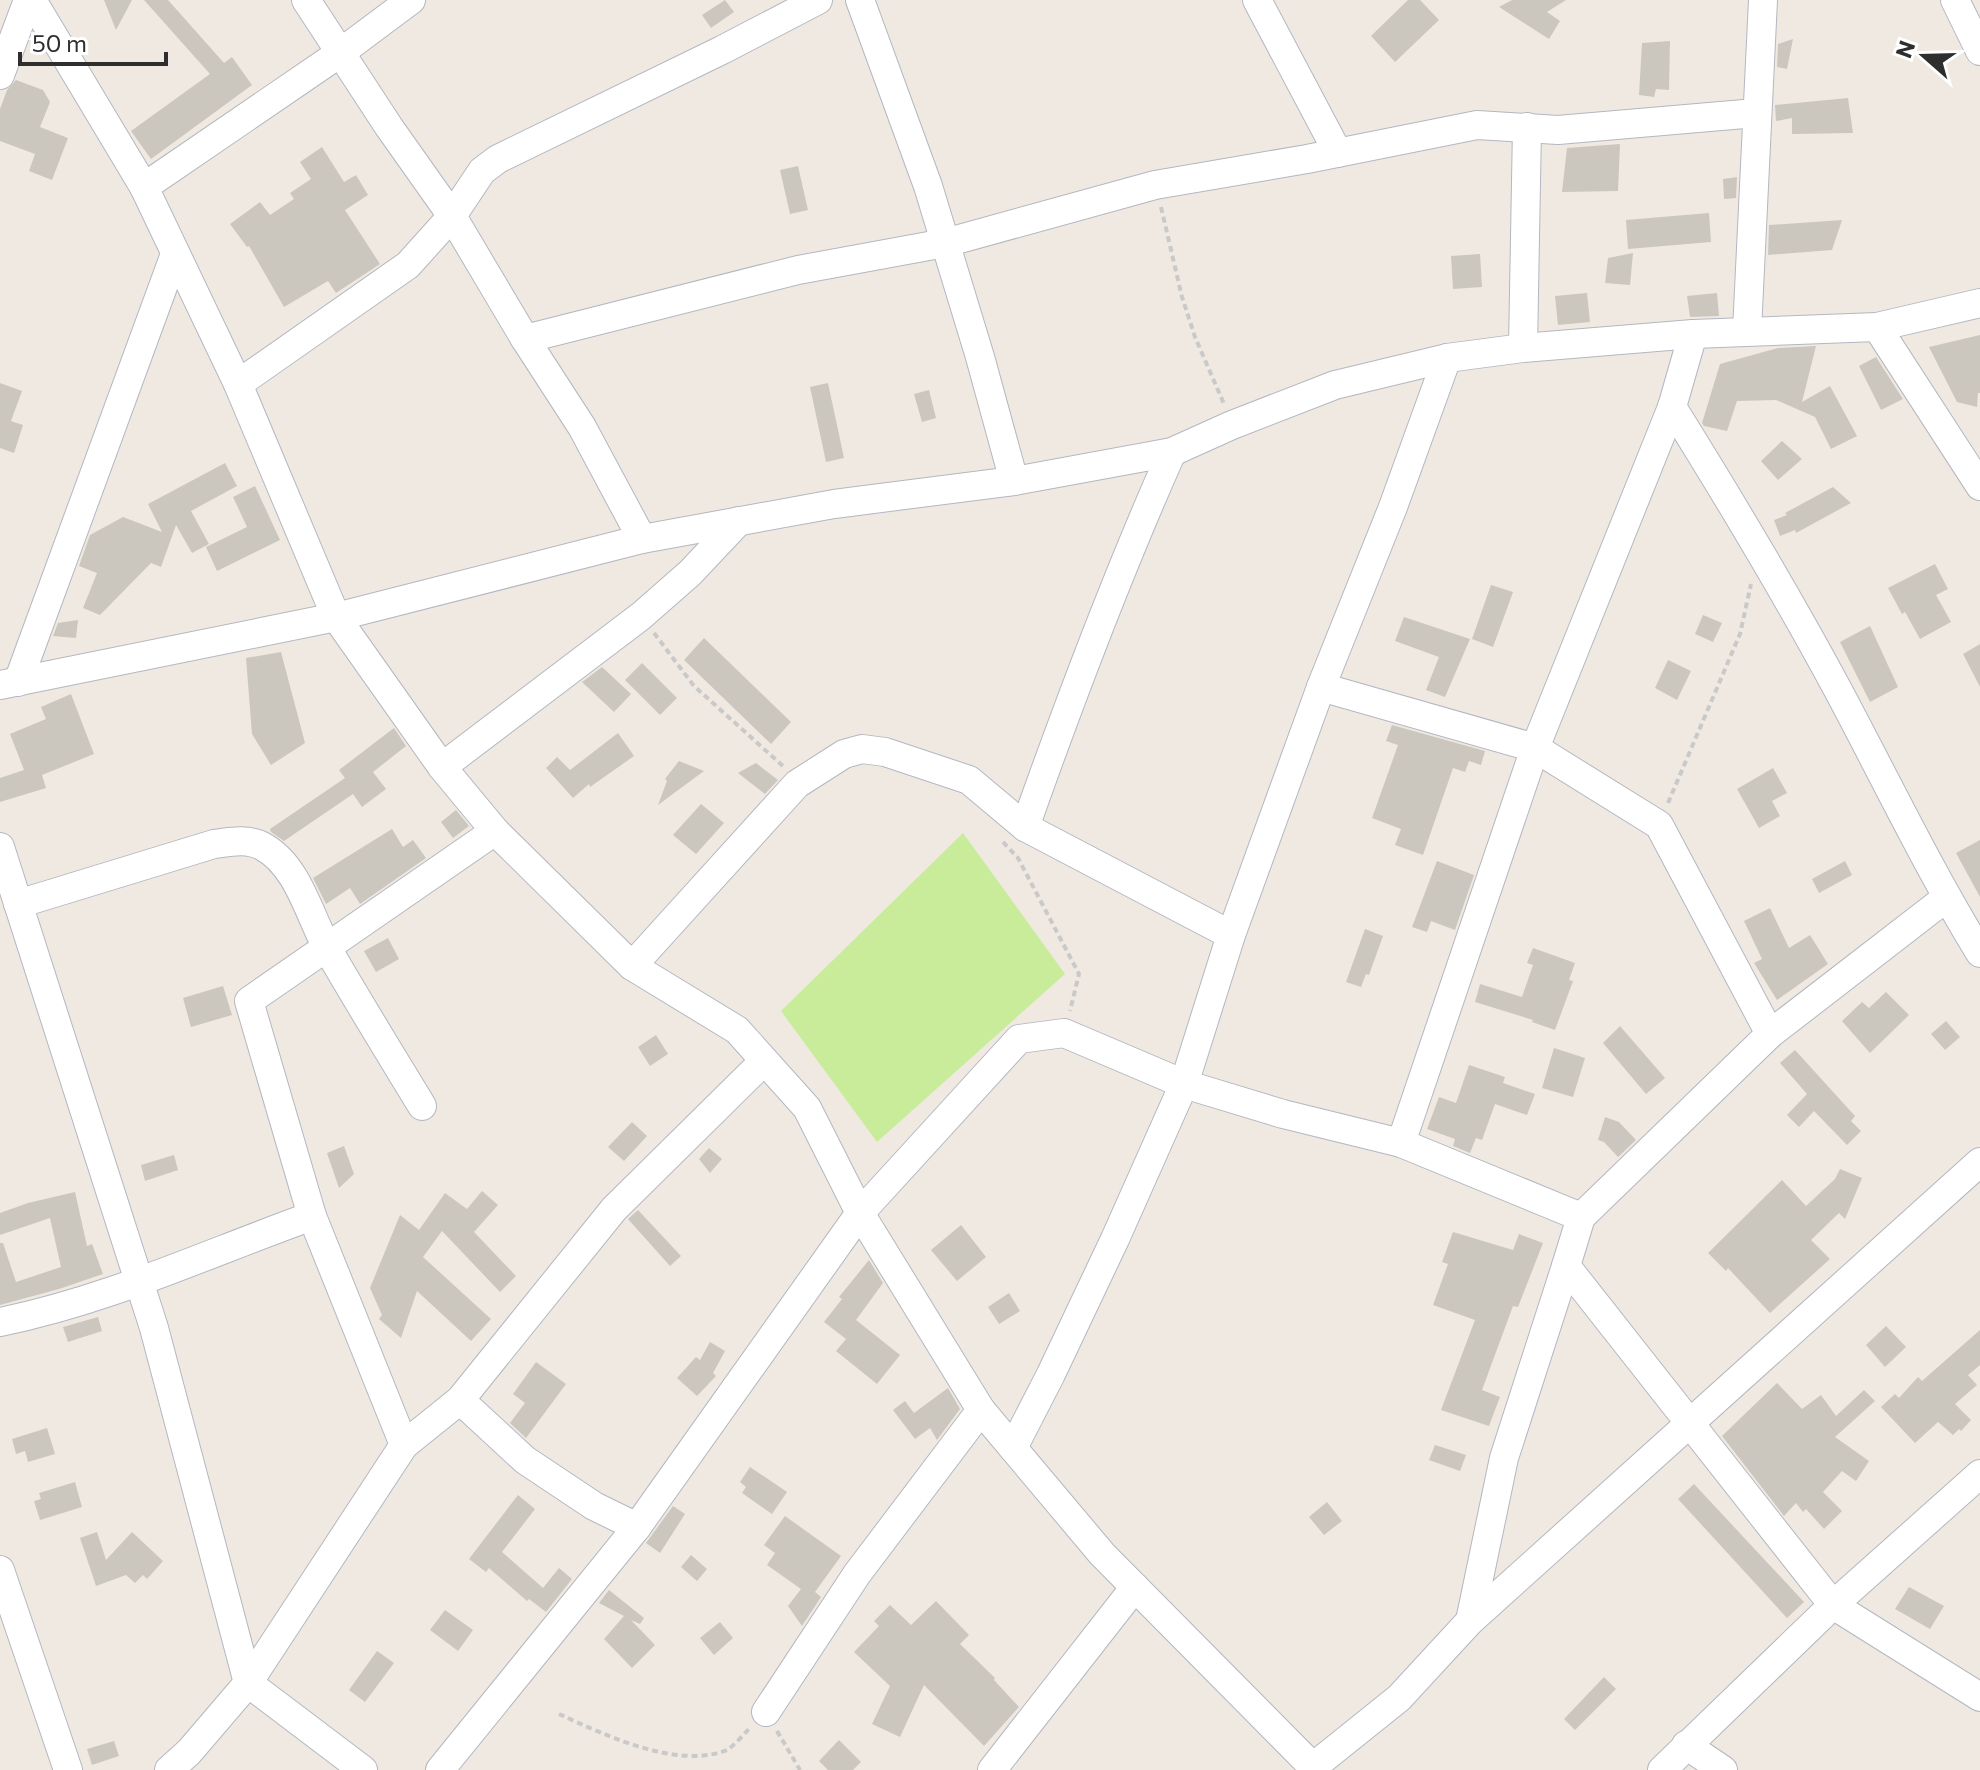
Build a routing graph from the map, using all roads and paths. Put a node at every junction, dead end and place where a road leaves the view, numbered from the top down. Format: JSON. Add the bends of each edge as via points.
{"nodes":[{"id":1,"x":30,"y":0,"type":"edge"},
{"id":2,"x":306,"y":0,"type":"edge"},
{"id":3,"x":411,"y":0,"type":"edge"},
{"id":4,"x":818,"y":0,"type":"edge"},
{"id":5,"x":860,"y":0,"type":"edge"},
{"id":6,"x":1257,"y":0,"type":"edge"},
{"id":7,"x":1763,"y":0,"type":"edge"},
{"id":8,"x":1955,"y":0,"type":"edge"},
{"id":9,"x":1980,"y":51,"type":"edge"},
{"id":10,"x":340,"y":53,"type":"junction"},
{"id":11,"x":0,"y":75,"type":"edge"},
{"id":12,"x":1756,"y":113,"type":"junction"},
{"id":13,"x":1527,"y":127,"type":"junction"},
{"id":14,"x":1338,"y":153,"type":"junction"},
{"id":15,"x":1155,"y":185,"type":"junction"},
{"id":16,"x":144,"y":187,"type":"junction"},
{"id":17,"x":452,"y":216,"type":"junction"},
{"id":18,"x":945,"y":243,"type":"junction"},
{"id":19,"x":175,"y":254,"type":"junction"},
{"id":20,"x":1980,"y":303,"type":"edge"},
{"id":21,"x":1877,"y":327,"type":"junction"},
{"id":22,"x":1747,"y":331,"type":"junction"},
{"id":23,"x":1693,"y":334,"type":"junction"},
{"id":24,"x":525,"y":339,"type":"junction"},
{"id":25,"x":1523,"y":348,"type":"junction"},
{"id":26,"x":1447,"y":358,"type":"junction"},
{"id":27,"x":238,"y":384,"type":"junction"},
{"id":28,"x":1672,"y":407,"type":"junction"},
{"id":29,"x":1232,"y":425,"type":"junction"},
{"id":30,"x":1172,"y":452,"type":"junction"},
{"id":31,"x":1014,"y":481,"type":"junction"},
{"id":32,"x":1980,"y":486,"type":"edge"},
{"id":33,"x":739,"y":521,"type":"junction"},
{"id":34,"x":642,"y":539,"type":"junction"},
{"id":35,"x":1759,"y":547,"type":"junction"},
{"id":36,"x":641,"y":616,"type":"junction"},
{"id":37,"x":336,"y":617,"type":"junction"},
{"id":38,"x":9,"y":684,"type":"edge"},
{"id":39,"x":1321,"y":687,"type":"junction"},
{"id":40,"x":1535,"y":748,"type":"junction"},
{"id":41,"x":442,"y":767,"type":"junction"},
{"id":42,"x":797,"y":784,"type":"junction"},
{"id":43,"x":1659,"y":825,"type":"junction"},
{"id":44,"x":1025,"y":827,"type":"junction"},
{"id":45,"x":495,"y":831,"type":"junction"},
{"id":46,"x":998,"y":835,"type":"dead end"},
{"id":47,"x":0,"y":847,"type":"edge"},
{"id":48,"x":1946,"y":898,"type":"junction"},
{"id":49,"x":18,"y":904,"type":"junction"},
{"id":50,"x":1231,"y":935,"type":"junction"},
{"id":51,"x":327,"y":949,"type":"junction"},
{"id":52,"x":1980,"y":953,"type":"edge"},
{"id":53,"x":632,"y":966,"type":"junction"},
{"id":54,"x":1064,"y":1033,"type":"junction"},
{"id":55,"x":1770,"y":1034,"type":"junction"},
{"id":56,"x":764,"y":1061,"type":"junction"},
{"id":57,"x":1184,"y":1084,"type":"junction"},
{"id":58,"x":422,"y":1106,"type":"dead end"},
{"id":59,"x":1401,"y":1143,"type":"junction"},
{"id":60,"x":1980,"y":1162,"type":"edge"},
{"id":61,"x":860,"y":1213,"type":"junction"},
{"id":62,"x":312,"y":1216,"type":"junction"},
{"id":63,"x":1581,"y":1217,"type":"junction"},
{"id":64,"x":1566,"y":1266,"type":"junction"},
{"id":65,"x":140,"y":1283,"type":"junction"},
{"id":66,"x":0,"y":1322,"type":"edge"},
{"id":67,"x":460,"y":1400,"type":"junction"},
{"id":68,"x":981,"y":1410,"type":"junction"},
{"id":69,"x":1690,"y":1426,"type":"junction"},
{"id":70,"x":404,"y":1445,"type":"junction"},
{"id":71,"x":1013,"y":1448,"type":"junction"},
{"id":72,"x":1980,"y":1474,"type":"edge"},
{"id":73,"x":637,"y":1527,"type":"junction"},
{"id":74,"x":0,"y":1570,"type":"edge"},
{"id":75,"x":1135,"y":1587,"type":"junction"},
{"id":76,"x":1833,"y":1605,"type":"junction"},
{"id":77,"x":1470,"y":1621,"type":"junction"},
{"id":78,"x":248,"y":1683,"type":"junction"},
{"id":79,"x":1980,"y":1697,"type":"edge"},
{"id":80,"x":766,"y":1712,"type":"junction"},
{"id":81,"x":559,"y":1714,"type":"dead end"},
{"id":82,"x":1686,"y":1745,"type":"junction"},
{"id":83,"x":1314,"y":1768,"type":"edge"},
{"id":84,"x":68,"y":1770,"type":"edge"},
{"id":85,"x":169,"y":1770,"type":"edge"},
{"id":86,"x":363,"y":1770,"type":"edge"},
{"id":87,"x":440,"y":1770,"type":"edge"},
{"id":88,"x":800,"y":1770,"type":"edge"},
{"id":89,"x":992,"y":1770,"type":"edge"},
{"id":90,"x":1662,"y":1770,"type":"edge"},
{"id":91,"x":1723,"y":1770,"type":"edge"}],
"edges":[{"from":1,"to":11,"type":"street"},
{"from":1,"to":16,"type":"street"},
{"from":2,"to":10,"type":"street"},
{"from":3,"to":10,"type":"street"},
{"from":4,"to":17,"type":"street","via":[[498,159],[482,171]]},
{"from":5,"to":18,"type":"street"},
{"from":6,"to":14,"type":"street"},
{"from":7,"to":12,"type":"street"},
{"from":8,"to":9,"type":"street"},
{"from":10,"to":16,"type":"street"},
{"from":10,"to":17,"type":"street"},
{"from":12,"to":13,"type":"street","via":[[1579,129]]},
{"from":12,"to":22,"type":"street"},
{"from":13,"to":14,"type":"street","via":[[1477,125]]},
{"from":13,"to":25,"type":"street"},
{"from":14,"to":15,"type":"street"},
{"from":15,"to":18,"type":"street"},
{"from":15,"to":29,"type":"path","via":[[1182,297]]},
{"from":16,"to":19,"type":"street"},
{"from":17,"to":24,"type":"street"},
{"from":17,"to":27,"type":"street","via":[[408,265]]},
{"from":18,"to":24,"type":"street","via":[[798,270]]},
{"from":18,"to":31,"type":"street"},
{"from":19,"to":27,"type":"street"},
{"from":19,"to":38,"type":"street"},
{"from":20,"to":21,"type":"street"},
{"from":21,"to":22,"type":"street"},
{"from":21,"to":32,"type":"street"},
{"from":22,"to":23,"type":"street"},
{"from":23,"to":25,"type":"street"},
{"from":23,"to":28,"type":"street"},
{"from":24,"to":34,"type":"street","via":[[582,427]]},
{"from":25,"to":26,"type":"street"},
{"from":26,"to":29,"type":"street","via":[[1335,385]]},
{"from":26,"to":39,"type":"street"},
{"from":27,"to":37,"type":"street"},
{"from":28,"to":35,"type":"street"},
{"from":28,"to":40,"type":"street"},
{"from":29,"to":30,"type":"street"},
{"from":30,"to":31,"type":"street"},
{"from":30,"to":44,"type":"street","via":[[1086,658]]},
{"from":31,"to":33,"type":"street"},
{"from":33,"to":34,"type":"street"},
{"from":33,"to":36,"type":"street"},
{"from":34,"to":37,"type":"street"},
{"from":35,"to":43,"type":"path","via":[[1740,634]]},
{"from":35,"to":48,"type":"street"},
{"from":36,"to":41,"type":"street"},
{"from":36,"to":42,"type":"path","via":[[694,686],[780,762]]},
{"from":37,"to":38,"type":"street"},
{"from":37,"to":41,"type":"street"},
{"from":39,"to":40,"type":"street"},
{"from":39,"to":50,"type":"street"},
{"from":40,"to":43,"type":"street"},
{"from":40,"to":59,"type":"street"},
{"from":41,"to":45,"type":"street"},
{"from":42,"to":44,"type":"street","via":[[844,754],[862,749],[885,752],[969,780]]},
{"from":42,"to":53,"type":"street"},
{"from":43,"to":55,"type":"street"},
{"from":44,"to":50,"type":"street"},
{"from":45,"to":51,"type":"street"},
{"from":45,"to":53,"type":"street"},
{"from":46,"to":54,"type":"path","via":[[1018,858],[1079,974]]},
{"from":47,"to":49,"type":"street"},
{"from":48,"to":52,"type":"street"},
{"from":48,"to":55,"type":"street"},
{"from":49,"to":51,"type":"street","via":[[242,840],[275,856],[302,890]]},
{"from":49,"to":65,"type":"street"},
{"from":50,"to":57,"type":"street"},
{"from":51,"to":58,"type":"street"},
{"from":51,"to":62,"type":"street","via":[[249,1001]]},
{"from":53,"to":56,"type":"street","via":[[737,1030]]},
{"from":54,"to":57,"type":"street"},
{"from":54,"to":61,"type":"street","via":[[1019,1039]]},
{"from":55,"to":63,"type":"street"},
{"from":56,"to":61,"type":"street","via":[[807,1108]]},
{"from":56,"to":67,"type":"street","via":[[614,1209]]},
{"from":57,"to":59,"type":"street"},
{"from":57,"to":71,"type":"street","via":[[1103,1266]]},
{"from":59,"to":63,"type":"street"},
{"from":60,"to":69,"type":"street"},
{"from":61,"to":68,"type":"street"},
{"from":61,"to":73,"type":"street"},
{"from":62,"to":65,"type":"street"},
{"from":62,"to":70,"type":"street"},
{"from":63,"to":64,"type":"street"},
{"from":64,"to":69,"type":"street"},
{"from":64,"to":77,"type":"street","via":[[1504,1458]]},
{"from":65,"to":66,"type":"street"},
{"from":65,"to":78,"type":"street"},
{"from":67,"to":70,"type":"street"},
{"from":67,"to":73,"type":"street","via":[[525,1460],[594,1506]]},
{"from":68,"to":71,"type":"street"},
{"from":68,"to":80,"type":"street","via":[[857,1574]]},
{"from":69,"to":76,"type":"street"},
{"from":69,"to":77,"type":"street"},
{"from":70,"to":78,"type":"street"},
{"from":71,"to":75,"type":"street"},
{"from":72,"to":76,"type":"street"},
{"from":73,"to":87,"type":"street"},
{"from":74,"to":84,"type":"street"},
{"from":75,"to":83,"type":"street"},
{"from":75,"to":89,"type":"street"},
{"from":76,"to":79,"type":"street"},
{"from":76,"to":82,"type":"street"},
{"from":77,"to":83,"type":"street","via":[[1399,1698]]},
{"from":78,"to":85,"type":"street"},
{"from":78,"to":86,"type":"street"},
{"from":80,"to":81,"type":"path","via":[[729,1749],[694,1759],[620,1742]]},
{"from":80,"to":88,"type":"path"},
{"from":82,"to":90,"type":"street"},
{"from":82,"to":91,"type":"street"}]}
